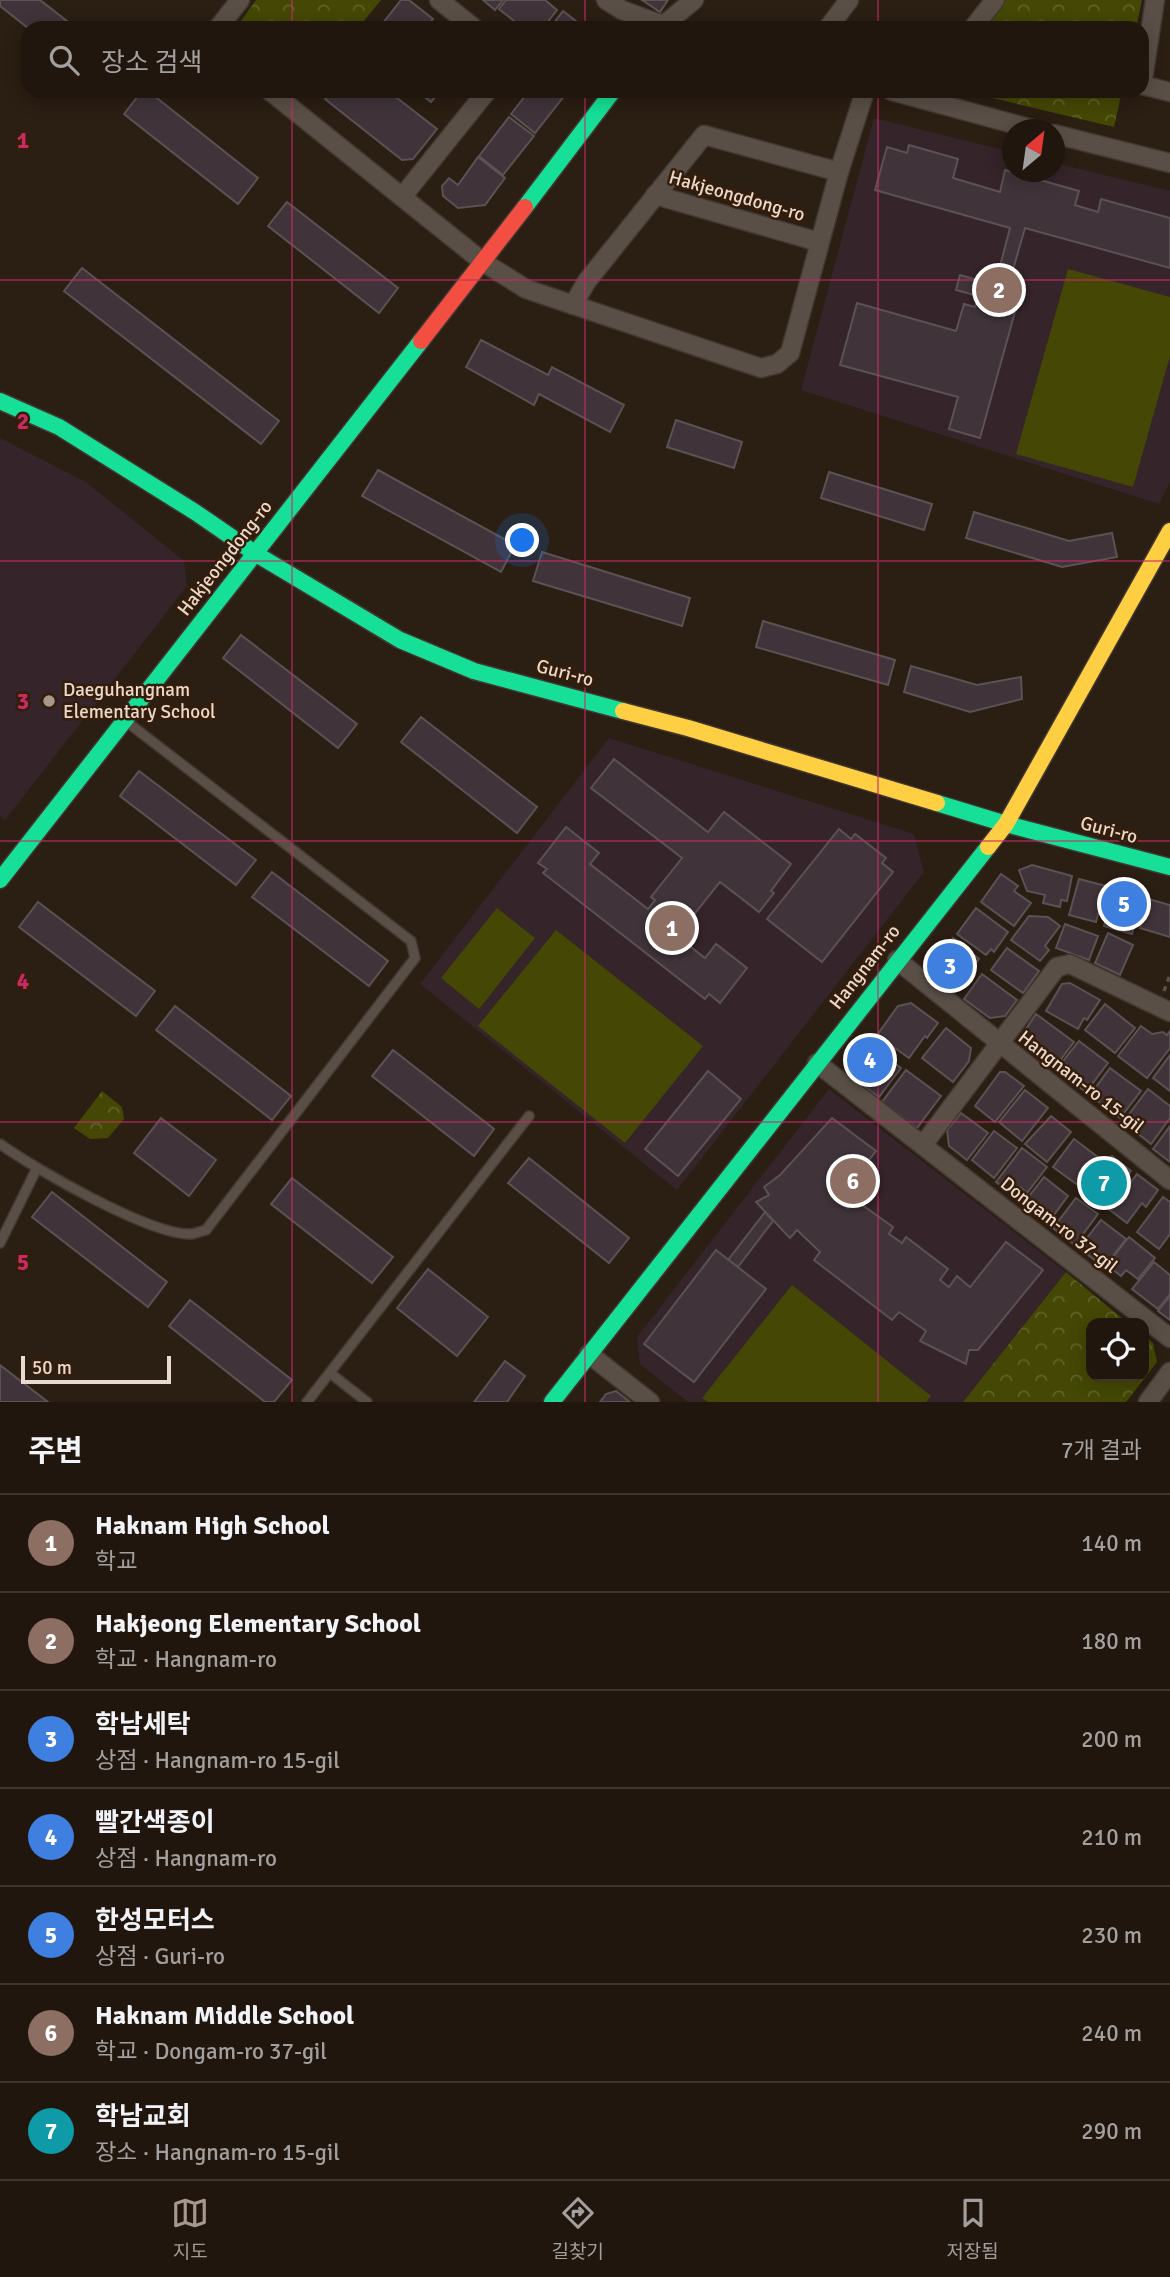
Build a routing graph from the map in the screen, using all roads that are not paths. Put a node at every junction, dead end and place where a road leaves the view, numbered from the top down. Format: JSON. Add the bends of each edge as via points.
{"nodes":[{"id":1,"x":240,"y":0,"type":"edge"},
{"id":2,"x":439,"y":0,"type":"edge"},
{"id":3,"x":606,"y":0,"type":"edge"},
{"id":4,"x":694,"y":0,"type":"edge"},
{"id":5,"x":849,"y":0,"type":"edge"},
{"id":6,"x":995,"y":0,"type":"edge"},
{"id":7,"x":1155,"y":0,"type":"edge"},
{"id":8,"x":224,"y":21,"type":"edge"},
{"id":9,"x":465,"y":21,"type":"edge"},
{"id":10,"x":649,"y":21,"type":"edge"},
{"id":11,"x":671,"y":21,"type":"edge"},
{"id":12,"x":833,"y":21,"type":"edge"},
{"id":13,"x":978,"y":21,"type":"edge"},
{"id":14,"x":1149,"y":39,"type":"edge"},
{"id":15,"x":1149,"y":87,"type":"edge"},
{"id":16,"x":1170,"y":92,"type":"edge"},
{"id":17,"x":279,"y":98,"type":"edge"},
{"id":18,"x":481,"y":98,"type":"edge"},
{"id":19,"x":607,"y":98,"type":"edge"},
{"id":20,"x":863,"y":98,"type":"edge"},
{"id":21,"x":941,"y":98,"type":"edge"},
{"id":22,"x":1003,"y":119,"type":"edge"},
{"id":23,"x":1065,"y":137,"type":"edge"},
{"id":24,"x":1170,"y":163,"type":"edge"},
{"id":25,"x":839,"y":172,"type":"junction"},
{"id":26,"x":655,"y":195,"type":"junction"},
{"id":27,"x":402,"y":197,"type":"junction"},
{"id":28,"x":820,"y":242,"type":"junction"},
{"id":29,"x":483,"y":262,"type":"junction"},
{"id":30,"x":573,"y":305,"type":"junction"},
{"id":31,"x":0,"y":401,"type":"edge"},
{"id":32,"x":1170,"y":531,"type":"edge"},
{"id":33,"x":256,"y":554,"type":"junction"},
{"id":34,"x":125,"y":721,"type":"junction"},
{"id":35,"x":1006,"y":824,"type":"junction"},
{"id":36,"x":1170,"y":867,"type":"edge"},
{"id":37,"x":0,"y":880,"type":"edge"},
{"id":38,"x":897,"y":960,"type":"junction"},
{"id":39,"x":1170,"y":1012,"type":"edge"},
{"id":40,"x":999,"y":1044,"type":"junction"},
{"id":41,"x":817,"y":1063,"type":"junction"},
{"id":42,"x":529,"y":1116,"type":"dead end"},
{"id":43,"x":0,"y":1144,"type":"edge"},
{"id":44,"x":923,"y":1145,"type":"junction"},
{"id":45,"x":37,"y":1168,"type":"junction"},
{"id":46,"x":1170,"y":1180,"type":"edge"},
{"id":47,"x":0,"y":1243,"type":"edge"},
{"id":48,"x":1170,"y":1338,"type":"edge"},
{"id":49,"x":589,"y":1354,"type":"junction"},
{"id":50,"x":330,"y":1373,"type":"junction"},
{"id":51,"x":1170,"y":1373,"type":"edge"},
{"id":52,"x":307,"y":1402,"type":"edge"},
{"id":53,"x":367,"y":1402,"type":"edge"},
{"id":54,"x":552,"y":1402,"type":"edge"},
{"id":55,"x":650,"y":1402,"type":"edge"},
{"id":56,"x":1148,"y":1402,"type":"edge"}],
"edges":[{"from":1,"to":8,"type":"street"},
{"from":2,"to":9,"type":"street"},
{"from":3,"to":10,"type":"street"},
{"from":4,"to":11,"type":"street"},
{"from":5,"to":12,"type":"street"},
{"from":6,"to":13,"type":"street"},
{"from":7,"to":14,"type":"street"},
{"from":15,"to":16,"type":"street"},
{"from":17,"to":27,"type":"street"},
{"from":18,"to":27,"type":"street"},
{"from":19,"to":29,"type":"street","name":"Hakjeongdong-ro"},
{"from":20,"to":25,"type":"street","name":"Hakjeongdong-ro"},
{"from":21,"to":22,"type":"street"},
{"from":23,"to":24,"type":"street"},
{"from":25,"to":26,"type":"street","via":[[704,135]]},
{"from":25,"to":28,"type":"street","name":"Hakjeongdong-ro"},
{"from":26,"to":28,"type":"street","name":"Hakjeongdong-ro"},
{"from":26,"to":30,"type":"street","name":"Hakjeongdong-ro"},
{"from":27,"to":29,"type":"street"},
{"from":28,"to":30,"type":"street","name":"Hakjeongdong-ro","via":[[790,353],[761,369]]},
{"from":29,"to":30,"type":"street","name":"Hakjeongdong-ro","via":[[526,289]]},
{"from":29,"to":33,"type":"street","name":"Hakjeongdong-ro"},
{"from":31,"to":33,"type":"street","name":"Guri-ro","via":[[69,433]]},
{"from":32,"to":35,"type":"street","name":"Hangnam-ro"},
{"from":33,"to":34,"type":"street","name":"Hakjeongdong-ro"},
{"from":33,"to":35,"type":"street","name":"Guri-ro","via":[[400,640],[474,671],[688,728]]},
{"from":34,"to":37,"type":"street","name":"Hakjeongdong-ro"},
{"from":34,"to":45,"type":"lane","via":[[411,941],[415,958],[206,1230],[191,1234],[172,1231],[127,1215]]},
{"from":35,"to":36,"type":"street","name":"Guri-ro"},
{"from":35,"to":38,"type":"street","name":"Hangnam-ro"},
{"from":38,"to":40,"type":"street","name":"Hangnam-ro 15-gil"},
{"from":38,"to":41,"type":"street","name":"Hangnam-ro"},
{"from":39,"to":40,"type":"street","name":"Hangnam-ro 15-gil","via":[[1070,964],[1057,967]]},
{"from":40,"to":44,"type":"street"},
{"from":40,"to":46,"type":"street","name":"Hangnam-ro 15-gil"},
{"from":41,"to":44,"type":"street","name":"Dongam-ro 37-gil"},
{"from":41,"to":49,"type":"street","name":"Hangnam-ro"},
{"from":42,"to":50,"type":"lane"},
{"from":43,"to":45,"type":"lane"},
{"from":44,"to":48,"type":"street","name":"Dongam-ro 37-gil"},
{"from":45,"to":47,"type":"lane"},
{"from":49,"to":54,"type":"street","name":"Hangnam-ro"},
{"from":49,"to":55,"type":"street"},
{"from":50,"to":52,"type":"lane"},
{"from":50,"to":53,"type":"lane"},
{"from":51,"to":56,"type":"street"}]}
